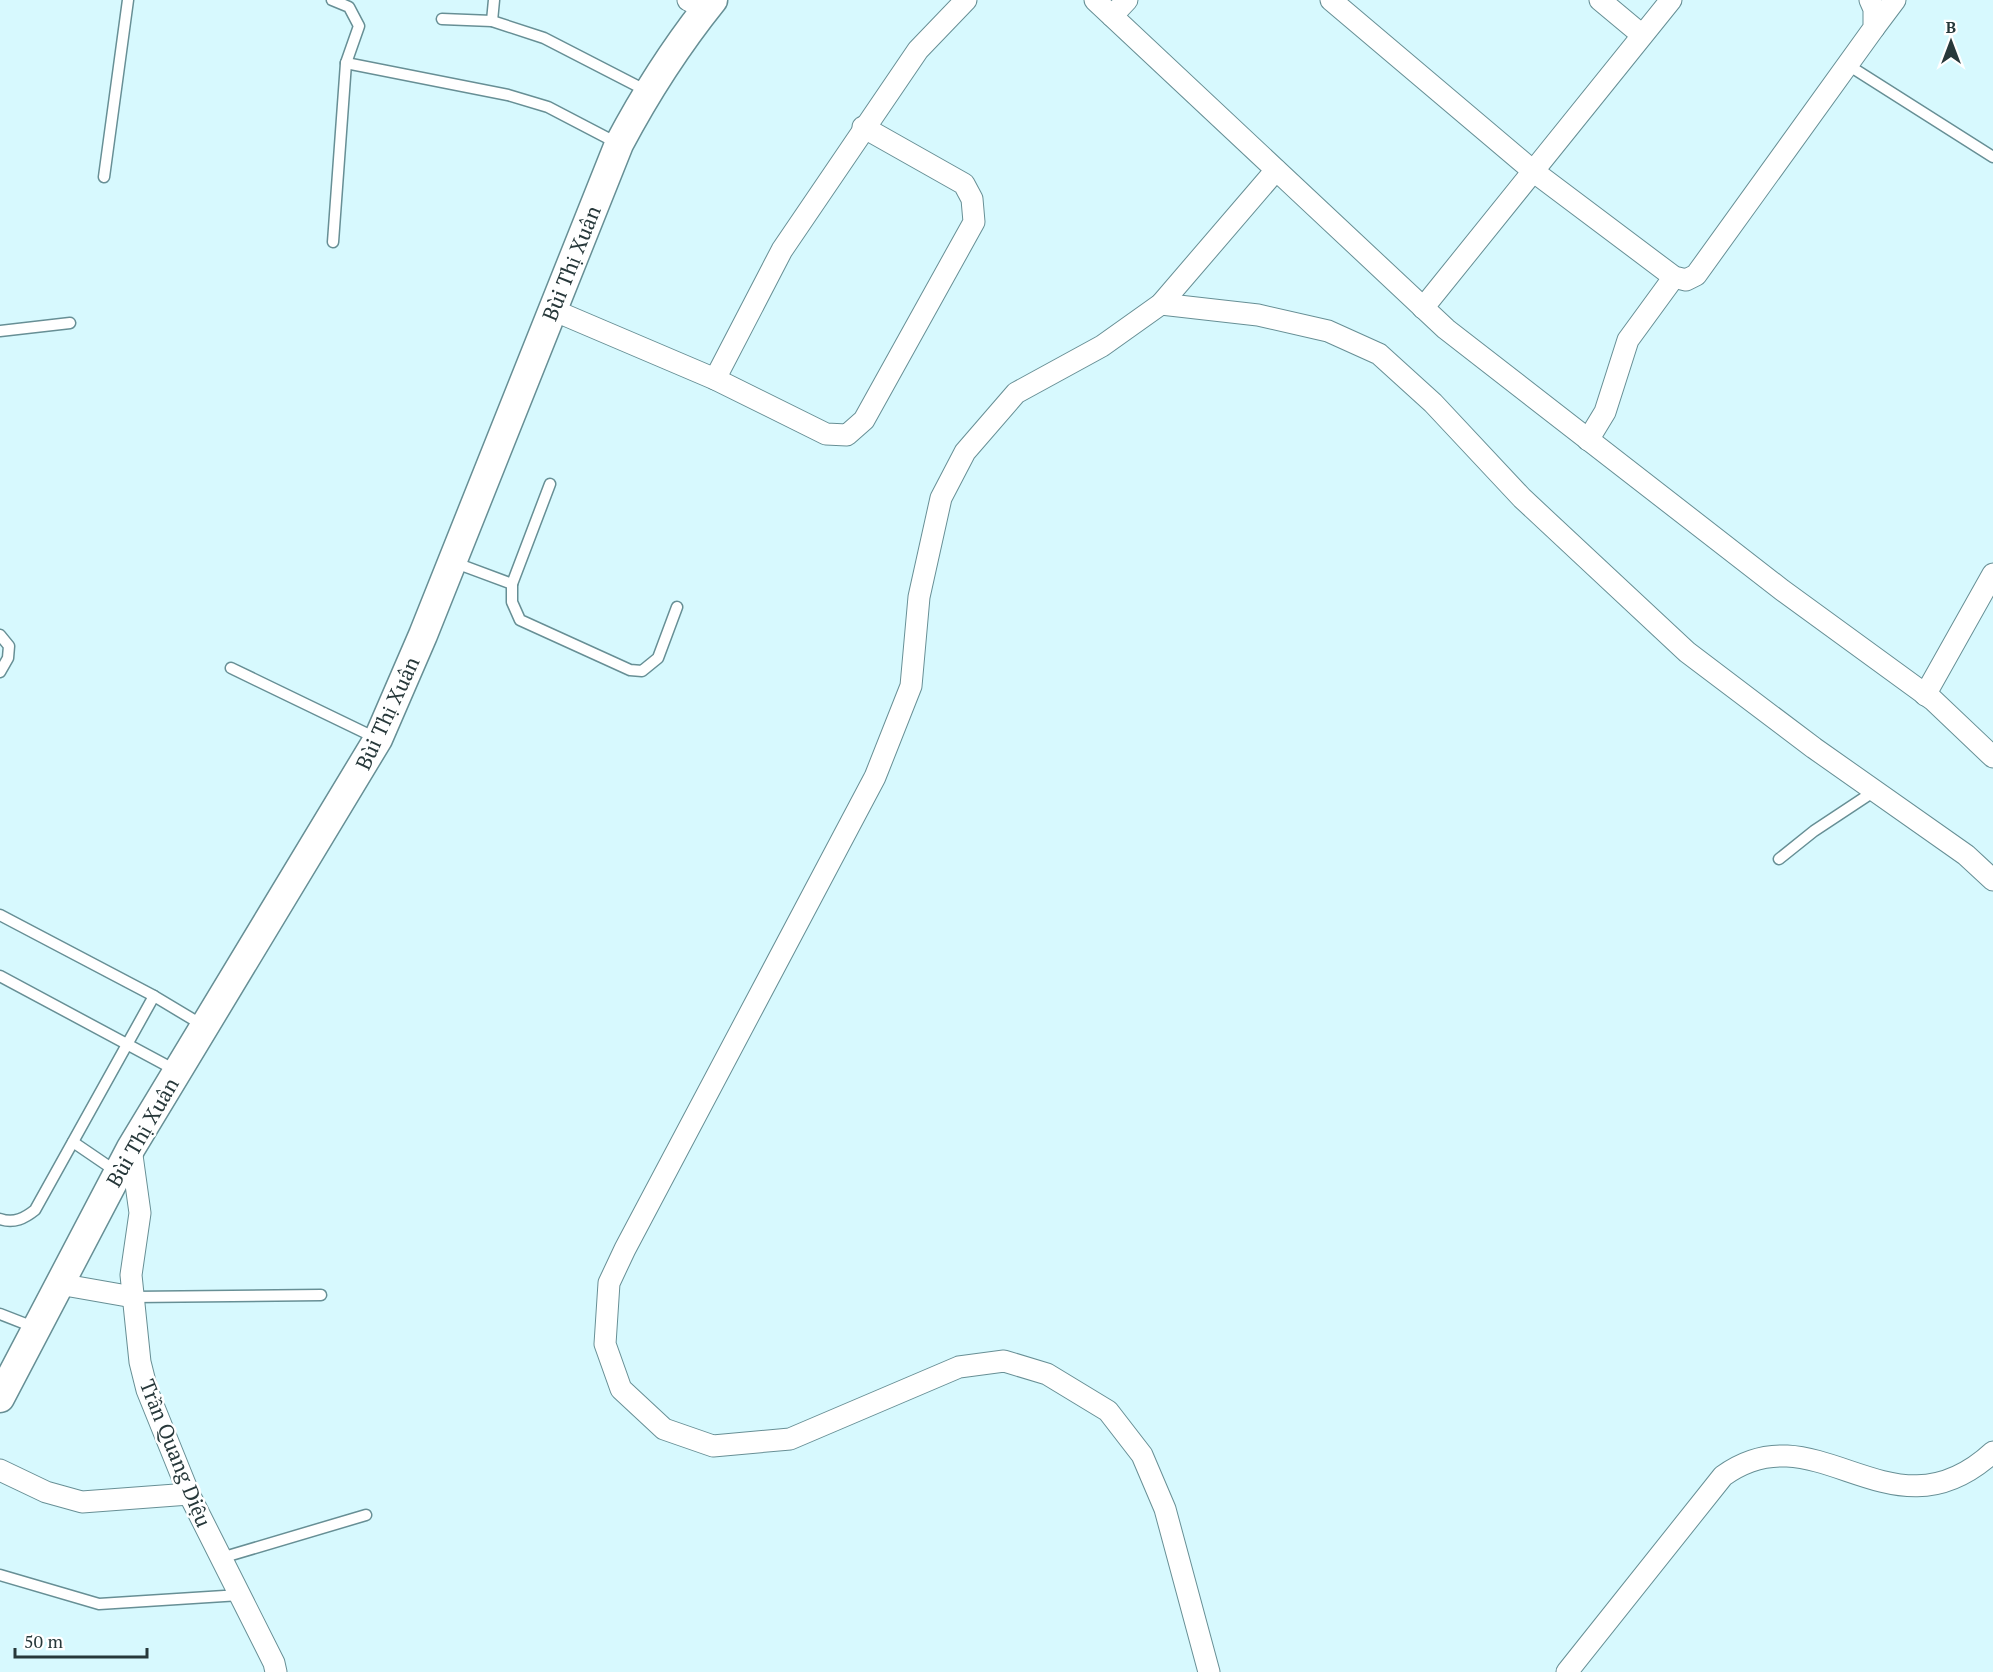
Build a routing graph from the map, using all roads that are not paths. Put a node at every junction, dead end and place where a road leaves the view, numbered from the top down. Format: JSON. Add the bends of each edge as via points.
{"nodes":[{"id":1,"x":128,"y":0,"type":"edge"},
{"id":2,"x":332,"y":0,"type":"edge"},
{"id":3,"x":494,"y":0,"type":"edge"},
{"id":4,"x":966,"y":0,"type":"edge"},
{"id":5,"x":1095,"y":0,"type":"edge"},
{"id":6,"x":1127,"y":0,"type":"edge"},
{"id":7,"x":1331,"y":0,"type":"edge"},
{"id":8,"x":1600,"y":0,"type":"edge"},
{"id":9,"x":1671,"y":0,"type":"edge"},
{"id":10,"x":1870,"y":0,"type":"edge"},
{"id":11,"x":1895,"y":0,"type":"edge"},
{"id":12,"x":702,"y":3,"type":"edge"},
{"id":13,"x":1112,"y":16,"type":"junction"},
{"id":14,"x":442,"y":19,"type":"dead end"},
{"id":15,"x":492,"y":21,"type":"junction"},
{"id":16,"x":1874,"y":28,"type":"junction"},
{"id":17,"x":1642,"y":35,"type":"junction"},
{"id":18,"x":346,"y":63,"type":"junction"},
{"id":19,"x":1848,"y":65,"type":"junction"},
{"id":20,"x":647,"y":91,"type":"junction"},
{"id":21,"x":863,"y":126,"type":"junction"},
{"id":22,"x":619,"y":144,"type":"junction"},
{"id":23,"x":1993,"y":157,"type":"edge"},
{"id":24,"x":1276,"y":170,"type":"junction"},
{"id":25,"x":1533,"y":171,"type":"junction"},
{"id":26,"x":104,"y":177,"type":"dead end"},
{"id":27,"x":333,"y":242,"type":"dead end"},
{"id":28,"x":1674,"y":277,"type":"junction"},
{"id":29,"x":1161,"y":304,"type":"junction"},
{"id":30,"x":1423,"y":308,"type":"junction"},
{"id":31,"x":553,"y":310,"type":"junction"},
{"id":32,"x":70,"y":323,"type":"dead end"},
{"id":33,"x":0,"y":331,"type":"edge"},
{"id":34,"x":715,"y":379,"type":"junction"},
{"id":35,"x":1588,"y":440,"type":"junction"},
{"id":36,"x":550,"y":484,"type":"dead end"},
{"id":37,"x":452,"y":562,"type":"junction"},
{"id":38,"x":1993,"y":574,"type":"edge"},
{"id":39,"x":512,"y":584,"type":"junction"},
{"id":40,"x":677,"y":607,"type":"dead end"},
{"id":41,"x":0,"y":635,"type":"edge"},
{"id":42,"x":231,"y":668,"type":"dead end"},
{"id":43,"x":0,"y":672,"type":"edge"},
{"id":44,"x":1925,"y":695,"type":"junction"},
{"id":45,"x":378,"y":739,"type":"junction"},
{"id":46,"x":1993,"y":758,"type":"edge"},
{"id":47,"x":1876,"y":790,"type":"junction"},
{"id":48,"x":1779,"y":860,"type":"dead end"},
{"id":49,"x":1993,"y":880,"type":"edge"},
{"id":50,"x":0,"y":915,"type":"edge"},
{"id":51,"x":0,"y":976,"type":"edge"},
{"id":52,"x":154,"y":996,"type":"junction"},
{"id":53,"x":204,"y":1026,"type":"junction"},
{"id":54,"x":127,"y":1044,"type":"junction"},
{"id":55,"x":177,"y":1071,"type":"junction"},
{"id":56,"x":73,"y":1142,"type":"junction"},
{"id":57,"x":131,"y":1148,"type":"junction"},
{"id":58,"x":117,"y":1172,"type":"junction"},
{"id":59,"x":0,"y":1219,"type":"edge"},
{"id":60,"x":59,"y":1284,"type":"junction"},
{"id":61,"x":321,"y":1295,"type":"dead end"},
{"id":62,"x":133,"y":1297,"type":"junction"},
{"id":63,"x":0,"y":1314,"type":"edge"},
{"id":64,"x":36,"y":1328,"type":"junction"},
{"id":65,"x":0,"y":1398,"type":"edge"},
{"id":66,"x":1993,"y":1452,"type":"edge"},
{"id":67,"x":0,"y":1470,"type":"edge"},
{"id":68,"x":189,"y":1494,"type":"junction"},
{"id":69,"x":366,"y":1515,"type":"dead end"},
{"id":70,"x":221,"y":1558,"type":"junction"},
{"id":71,"x":0,"y":1575,"type":"edge"},
{"id":72,"x":240,"y":1595,"type":"junction"},
{"id":73,"x":276,"y":1672,"type":"edge"},
{"id":74,"x":1209,"y":1672,"type":"edge"},
{"id":75,"x":1567,"y":1672,"type":"edge"}],
"edges":[{"from":1,"to":26,"type":"lane"},
{"from":2,"to":18,"type":"lane","via":[[349,7],[359,26]]},
{"from":3,"to":15,"type":"lane"},
{"from":4,"to":21,"type":"street","via":[[918,50]]},
{"from":5,"to":13,"type":"street"},
{"from":6,"to":13,"type":"street"},
{"from":7,"to":25,"type":"street"},
{"from":8,"to":17,"type":"street"},
{"from":9,"to":17,"type":"street"},
{"from":10,"to":16,"type":"street"},
{"from":11,"to":16,"type":"street"},
{"from":12,"to":20,"type":"main road","name":"Bùi Thị Xuân"},
{"from":13,"to":24,"type":"street"},
{"from":14,"to":15,"type":"lane"},
{"from":15,"to":20,"type":"lane","via":[[544,38]]},
{"from":16,"to":19,"type":"street"},
{"from":17,"to":25,"type":"street"},
{"from":18,"to":22,"type":"lane","via":[[508,95],[548,107]]},
{"from":18,"to":27,"type":"lane"},
{"from":19,"to":23,"type":"lane"},
{"from":19,"to":28,"type":"street","via":[[1696,275],[1686,279]]},
{"from":20,"to":22,"type":"main road","name":"Bùi Thị Xuân"},
{"from":21,"to":34,"type":"street","via":[[782,250]]},
{"from":21,"to":34,"type":"street","via":[[964,184],[972,199],[974,222],[864,420],[847,435],[826,434]]},
{"from":22,"to":31,"type":"main road","name":"Bùi Thị Xuân"},
{"from":24,"to":29,"type":"street"},
{"from":24,"to":30,"type":"street"},
{"from":25,"to":28,"type":"street"},
{"from":25,"to":30,"type":"street"},
{"from":28,"to":35,"type":"street","via":[[1628,340],[1605,412]]},
{"from":29,"to":47,"type":"street","via":[[1258,315],[1328,331],[1379,354],[1433,403],[1522,498],[1688,652]]},
{"from":29,"to":74,"type":"street","via":[[1102,346],[1016,393],[965,452],[941,498],[920,597],[911,686],[875,777],[625,1249],[609,1283],[605,1344],[621,1389],[664,1429],[712,1446],[790,1439],[959,1367],[1004,1361],[1047,1374],[1108,1412],[1142,1455],[1165,1509]]},
{"from":30,"to":35,"type":"street"},
{"from":31,"to":34,"type":"street"},
{"from":31,"to":37,"type":"main road","name":"Bùi Thị Xuân"},
{"from":32,"to":33,"type":"lane"},
{"from":35,"to":44,"type":"street"},
{"from":36,"to":39,"type":"lane"},
{"from":37,"to":39,"type":"lane"},
{"from":37,"to":45,"type":"main road","name":"Bùi Thị Xuân"},
{"from":38,"to":44,"type":"street"},
{"from":39,"to":40,"type":"lane","via":[[512,603],[520,620],[630,670],[642,671],[658,658]]},
{"from":41,"to":43,"type":"lane","via":[[9,646]]},
{"from":42,"to":45,"type":"lane"},
{"from":44,"to":46,"type":"street"},
{"from":45,"to":53,"type":"main road","name":"Bùi Thị Xuân"},
{"from":47,"to":48,"type":"lane","via":[[1831,818]]},
{"from":47,"to":49,"type":"street","via":[[1966,855]]},
{"from":50,"to":52,"type":"lane"},
{"from":51,"to":54,"type":"lane"},
{"from":52,"to":53,"type":"lane"},
{"from":52,"to":54,"type":"lane"},
{"from":53,"to":55,"type":"main road","name":"Bùi Thị Xuân"},
{"from":54,"to":55,"type":"lane"},
{"from":54,"to":56,"type":"lane"},
{"from":55,"to":57,"type":"main road","name":"Bùi Thị Xuân"},
{"from":56,"to":58,"type":"lane"},
{"from":56,"to":59,"type":"lane","via":[[35,1210],[25,1218],[8,1222]]},
{"from":57,"to":58,"type":"main road","name":"Bùi Thị Xuân"},
{"from":57,"to":62,"type":"street","name":"Trần Quang Diệu","via":[[140,1213],[131,1275]]},
{"from":58,"to":60,"type":"main road","name":"Bùi Thị Xuân"},
{"from":60,"to":62,"type":"street"},
{"from":60,"to":64,"type":"main road","name":"Bùi Thị Xuân"},
{"from":61,"to":62,"type":"lane"},
{"from":62,"to":68,"type":"street","name":"Trần Quang Diệu","via":[[147,1390]]},
{"from":63,"to":64,"type":"lane"},
{"from":64,"to":65,"type":"main road","name":"Bùi Thị Xuân"},
{"from":66,"to":75,"type":"street","via":[[1960,1477],[1938,1485],[1904,1486],[1793,1455],[1771,1454],[1737,1465],[1723,1476]]},
{"from":67,"to":68,"type":"street","via":[[46,1492],[82,1502]]},
{"from":68,"to":70,"type":"street","name":"Trần Quang Diệu"},
{"from":69,"to":70,"type":"lane"},
{"from":70,"to":72,"type":"street","name":"Trần Quang Diệu"},
{"from":71,"to":72,"type":"lane","via":[[99,1604]]},
{"from":72,"to":73,"type":"street","name":"Trần Quang Diệu"}]}
